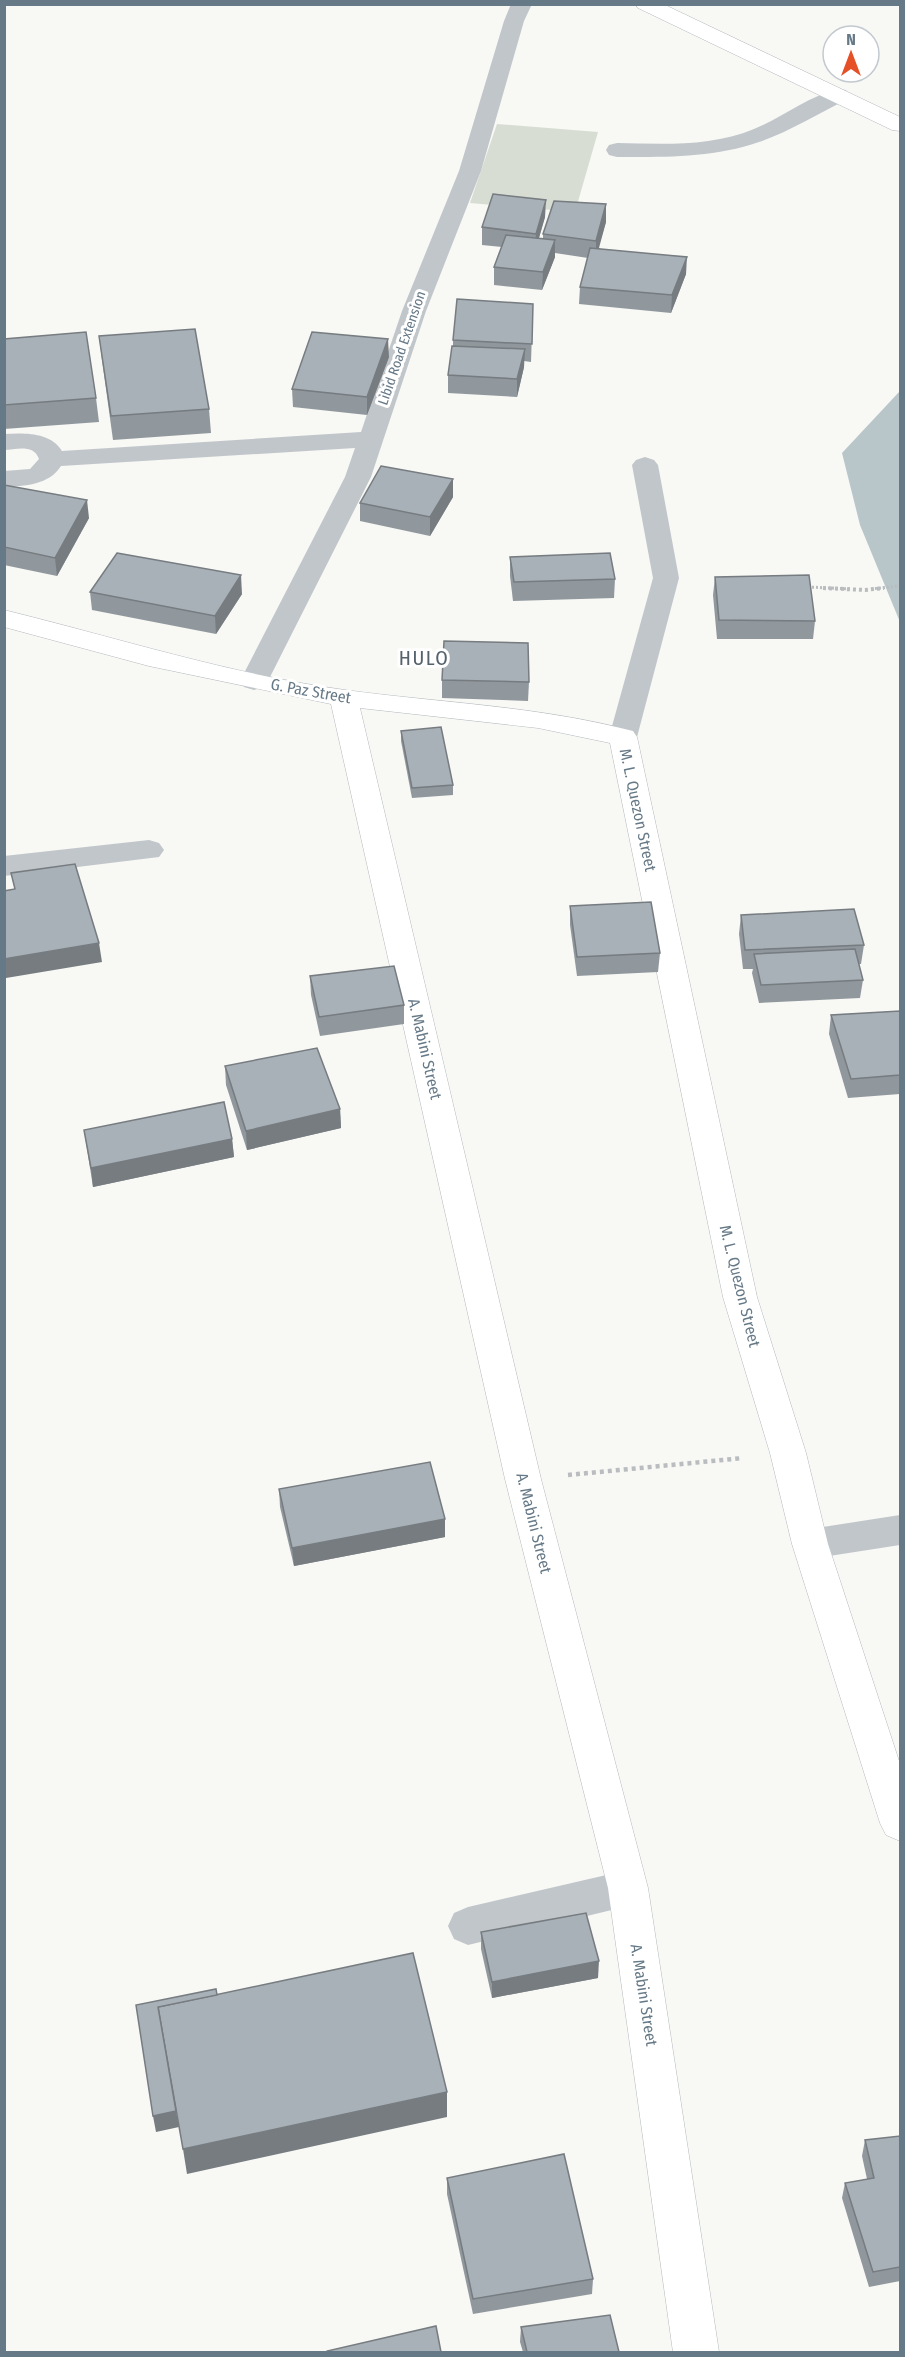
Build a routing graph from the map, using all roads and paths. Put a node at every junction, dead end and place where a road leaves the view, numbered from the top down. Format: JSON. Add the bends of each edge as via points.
{"nodes":[{"id":1,"x":522,"y":4,"type":"edge"},
{"id":2,"x":645,"y":4,"type":"edge"},
{"id":3,"x":838,"y":95,"type":"junction"},
{"id":4,"x":900,"y":125,"type":"edge"},
{"id":5,"x":617,"y":150,"type":"dead end"},
{"id":6,"x":370,"y":440,"type":"junction"},
{"id":7,"x":4,"y":442,"type":"edge"},
{"id":8,"x":54,"y":459,"type":"junction"},
{"id":9,"x":645,"y":465,"type":"dead end"},
{"id":10,"x":4,"y":479,"type":"edge"},
{"id":11,"x":900,"y":586,"type":"edge"},
{"id":12,"x":806,"y":587,"type":"edge"},
{"id":13,"x":4,"y":618,"type":"edge"},
{"id":14,"x":254,"y":681,"type":"junction"},
{"id":15,"x":344,"y":698,"type":"junction"},
{"id":16,"x":623,"y":737,"type":"junction"},
{"id":17,"x":149,"y":850,"type":"dead end"},
{"id":18,"x":4,"y":866,"type":"edge"},
{"id":19,"x":788,"y":1453,"type":"junction"},
{"id":20,"x":523,"y":1479,"type":"junction"},
{"id":21,"x":900,"y":1530,"type":"edge"},
{"id":22,"x":810,"y":1544,"type":"junction"},
{"id":23,"x":900,"y":1823,"type":"edge"},
{"id":24,"x":628,"y":1888,"type":"junction"},
{"id":25,"x":468,"y":1926,"type":"dead end"},
{"id":26,"x":696,"y":2352,"type":"edge"}],
"edges":[{"from":1,"to":6,"type":"street","name":"Libid Road Extension","via":[[470,171],[414,311]]},
{"from":2,"to":3,"type":"main road"},
{"from":3,"to":4,"type":"main road"},
{"from":3,"to":5,"type":"street","via":[[750,138],[707,147]]},
{"from":6,"to":8,"type":"street"},
{"from":6,"to":14,"type":"street","name":"Libid Road Extension","via":[[358,477]]},
{"from":7,"to":8,"type":"street","via":[[39,442],[52,452]]},
{"from":8,"to":10,"type":"street","via":[[36,476]]},
{"from":9,"to":16,"type":"street","via":[[666,579]]},
{"from":11,"to":12,"type":"path","via":[[865,590]]},
{"from":13,"to":14,"type":"main road","name":"G. Paz Street","via":[[149,658]]},
{"from":14,"to":15,"type":"main road","name":"G. Paz Street"},
{"from":15,"to":16,"type":"main road","name":"G. Paz Street","via":[[538,719]]},
{"from":15,"to":20,"type":"main road","name":"A. Mabini Street"},
{"from":16,"to":19,"type":"main road","name":"M. L. Quezon Street","via":[[740,1298]]},
{"from":17,"to":18,"type":"street"},
{"from":19,"to":20,"type":"path"},
{"from":19,"to":22,"type":"main road","name":"M. L. Quezon Street"},
{"from":20,"to":24,"type":"main road","name":"A. Mabini Street"},
{"from":21,"to":22,"type":"street"},
{"from":22,"to":23,"type":"main road","name":"M. L. Quezon Street"},
{"from":24,"to":25,"type":"street"},
{"from":24,"to":26,"type":"main road","name":"A. Mabini Street"}]}
